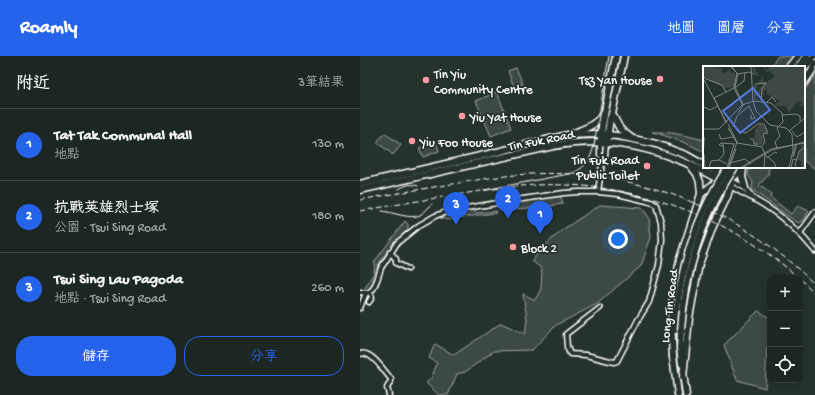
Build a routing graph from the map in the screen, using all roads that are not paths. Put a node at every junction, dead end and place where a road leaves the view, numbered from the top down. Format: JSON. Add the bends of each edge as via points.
{"nodes":[{"id":1,"x":613,"y":56,"type":"edge"},
{"id":2,"x":616,"y":56,"type":"edge"},
{"id":3,"x":624,"y":56,"type":"edge"},
{"id":4,"x":798,"y":56,"type":"edge"},
{"id":5,"x":812,"y":58,"type":"edge"},
{"id":6,"x":790,"y":66,"type":"edge"},
{"id":7,"x":800,"y":66,"type":"edge"},
{"id":8,"x":805,"y":68,"type":"edge"},
{"id":9,"x":611,"y":81,"type":"junction"},
{"id":10,"x":805,"y":81,"type":"edge"},
{"id":11,"x":606,"y":111,"type":"junction"},
{"id":12,"x":612,"y":114,"type":"junction"},
{"id":13,"x":568,"y":135,"type":"junction"},
{"id":14,"x":604,"y":135,"type":"junction"},
{"id":15,"x":633,"y":139,"type":"junction"},
{"id":16,"x":603,"y":143,"type":"junction"},
{"id":17,"x":703,"y":164,"type":"edge"},
{"id":18,"x":690,"y":165,"type":"junction"},
{"id":19,"x":709,"y":168,"type":"edge"},
{"id":20,"x":728,"y":168,"type":"edge"},
{"id":21,"x":734,"y":168,"type":"edge"},
{"id":22,"x":743,"y":168,"type":"edge"},
{"id":23,"x":744,"y":168,"type":"edge"},
{"id":24,"x":724,"y":179,"type":"edge"},
{"id":25,"x":360,"y":184,"type":"edge"},
{"id":26,"x":745,"y":188,"type":"junction"},
{"id":27,"x":360,"y":190,"type":"edge"},
{"id":28,"x":598,"y":192,"type":"junction"},
{"id":29,"x":701,"y":194,"type":"junction"},
{"id":30,"x":754,"y":199,"type":"junction"},
{"id":31,"x":815,"y":212,"type":"edge"},
{"id":32,"x":800,"y":233,"type":"junction"},
{"id":33,"x":815,"y":251,"type":"edge"},
{"id":34,"x":390,"y":252,"type":"junction"},
{"id":35,"x":408,"y":269,"type":"dead end"},
{"id":36,"x":360,"y":292,"type":"edge"},
{"id":37,"x":368,"y":292,"type":"junction"},
{"id":38,"x":369,"y":302,"type":"dead end"},
{"id":39,"x":360,"y":308,"type":"edge"},
{"id":40,"x":600,"y":308,"type":"dead end"},
{"id":41,"x":360,"y":354,"type":"edge"},
{"id":42,"x":673,"y":358,"type":"junction"},
{"id":43,"x":683,"y":377,"type":"junction"},
{"id":44,"x":389,"y":395,"type":"edge"},
{"id":45,"x":678,"y":395,"type":"edge"},
{"id":46,"x":686,"y":395,"type":"edge"}],
"edges":[{"from":1,"to":9,"type":"main road"},
{"from":2,"to":9,"type":"main road"},
{"from":3,"to":12,"type":"main road"},
{"from":4,"to":6,"type":"main road"},
{"from":5,"to":7,"type":"main road"},
{"from":5,"to":8,"type":"main road"},
{"from":5,"to":10,"type":"main road","via":[[812,71]]},
{"from":9,"to":11,"type":"main road"},
{"from":11,"to":13,"type":"main road","via":[[595,124]]},
{"from":11,"to":14,"type":"main road"},
{"from":12,"to":14,"type":"main road"},
{"from":12,"to":15,"type":"main road","via":[[622,132]]},
{"from":13,"to":14,"type":"main road","name":"Tin Fuk Road"},
{"from":13,"to":25,"type":"main road","name":"Tin Fuk Road"},
{"from":14,"to":15,"type":"main road","name":"Tin Fuk Road"},
{"from":14,"to":16,"type":"main road"},
{"from":15,"to":17,"type":"main road","name":"Tin Fuk Road","via":[[675,150]]},
{"from":16,"to":18,"type":"main road","name":"Tin Fuk Road","via":[[652,150]]},
{"from":16,"to":27,"type":"main road","name":"Tin Fuk Road","via":[[560,145]]},
{"from":16,"to":28,"type":"street"},
{"from":18,"to":24,"type":"main road","name":"Tin Fuk Road"},
{"from":18,"to":29,"type":"main road","via":[[697,174]]},
{"from":19,"to":24,"type":"main road","name":"Tin Fuk Road"},
{"from":20,"to":24,"type":"main road","bridge":true},
{"from":21,"to":24,"type":"main road","bridge":true},
{"from":22,"to":24,"type":"main road","via":[[735,176]]},
{"from":23,"to":26,"type":"main road","via":[[742,178]]},
{"from":24,"to":26,"type":"street","name":"Tin Fuk Road"},
{"from":24,"to":29,"type":"main road"},
{"from":24,"to":30,"type":"street"},
{"from":24,"to":42,"type":"main road","name":"Long Tin Road","bridge":true,"via":[[704,210],[684,268],[677,308]]},
{"from":24,"to":43,"type":"main road","via":[[727,197],[713,226],[700,264],[689,318]]},
{"from":24,"to":43,"type":"main road","name":"Long Tin Road","bridge":true,"via":[[694,252],[685,290],[680,348]]},
{"from":26,"to":30,"type":"street"},
{"from":28,"to":34,"type":"street","via":[[564,193],[451,211],[435,216],[418,226],[396,243]]},
{"from":28,"to":40,"type":"street","via":[[653,203],[656,205],[662,230],[659,265],[649,302],[617,361],[614,362],[570,354],[567,347],[566,334]]},
{"from":29,"to":42,"type":"main road","via":[[680,259],[673,299]]},
{"from":30,"to":32,"type":"street"},
{"from":31,"to":32,"type":"street"},
{"from":32,"to":33,"type":"street"},
{"from":34,"to":35,"type":"street","via":[[396,263]]},
{"from":34,"to":37,"type":"street","via":[[373,289]]},
{"from":36,"to":37,"type":"street"},
{"from":37,"to":38,"type":"street","via":[[372,297]]},
{"from":37,"to":39,"type":"street"},
{"from":41,"to":44,"type":"street","via":[[364,352],[371,355],[391,379],[387,388]]},
{"from":42,"to":45,"type":"main road","name":"Long Tin Road"},
{"from":43,"to":46,"type":"main road","name":"Long Tin Road"}]}
